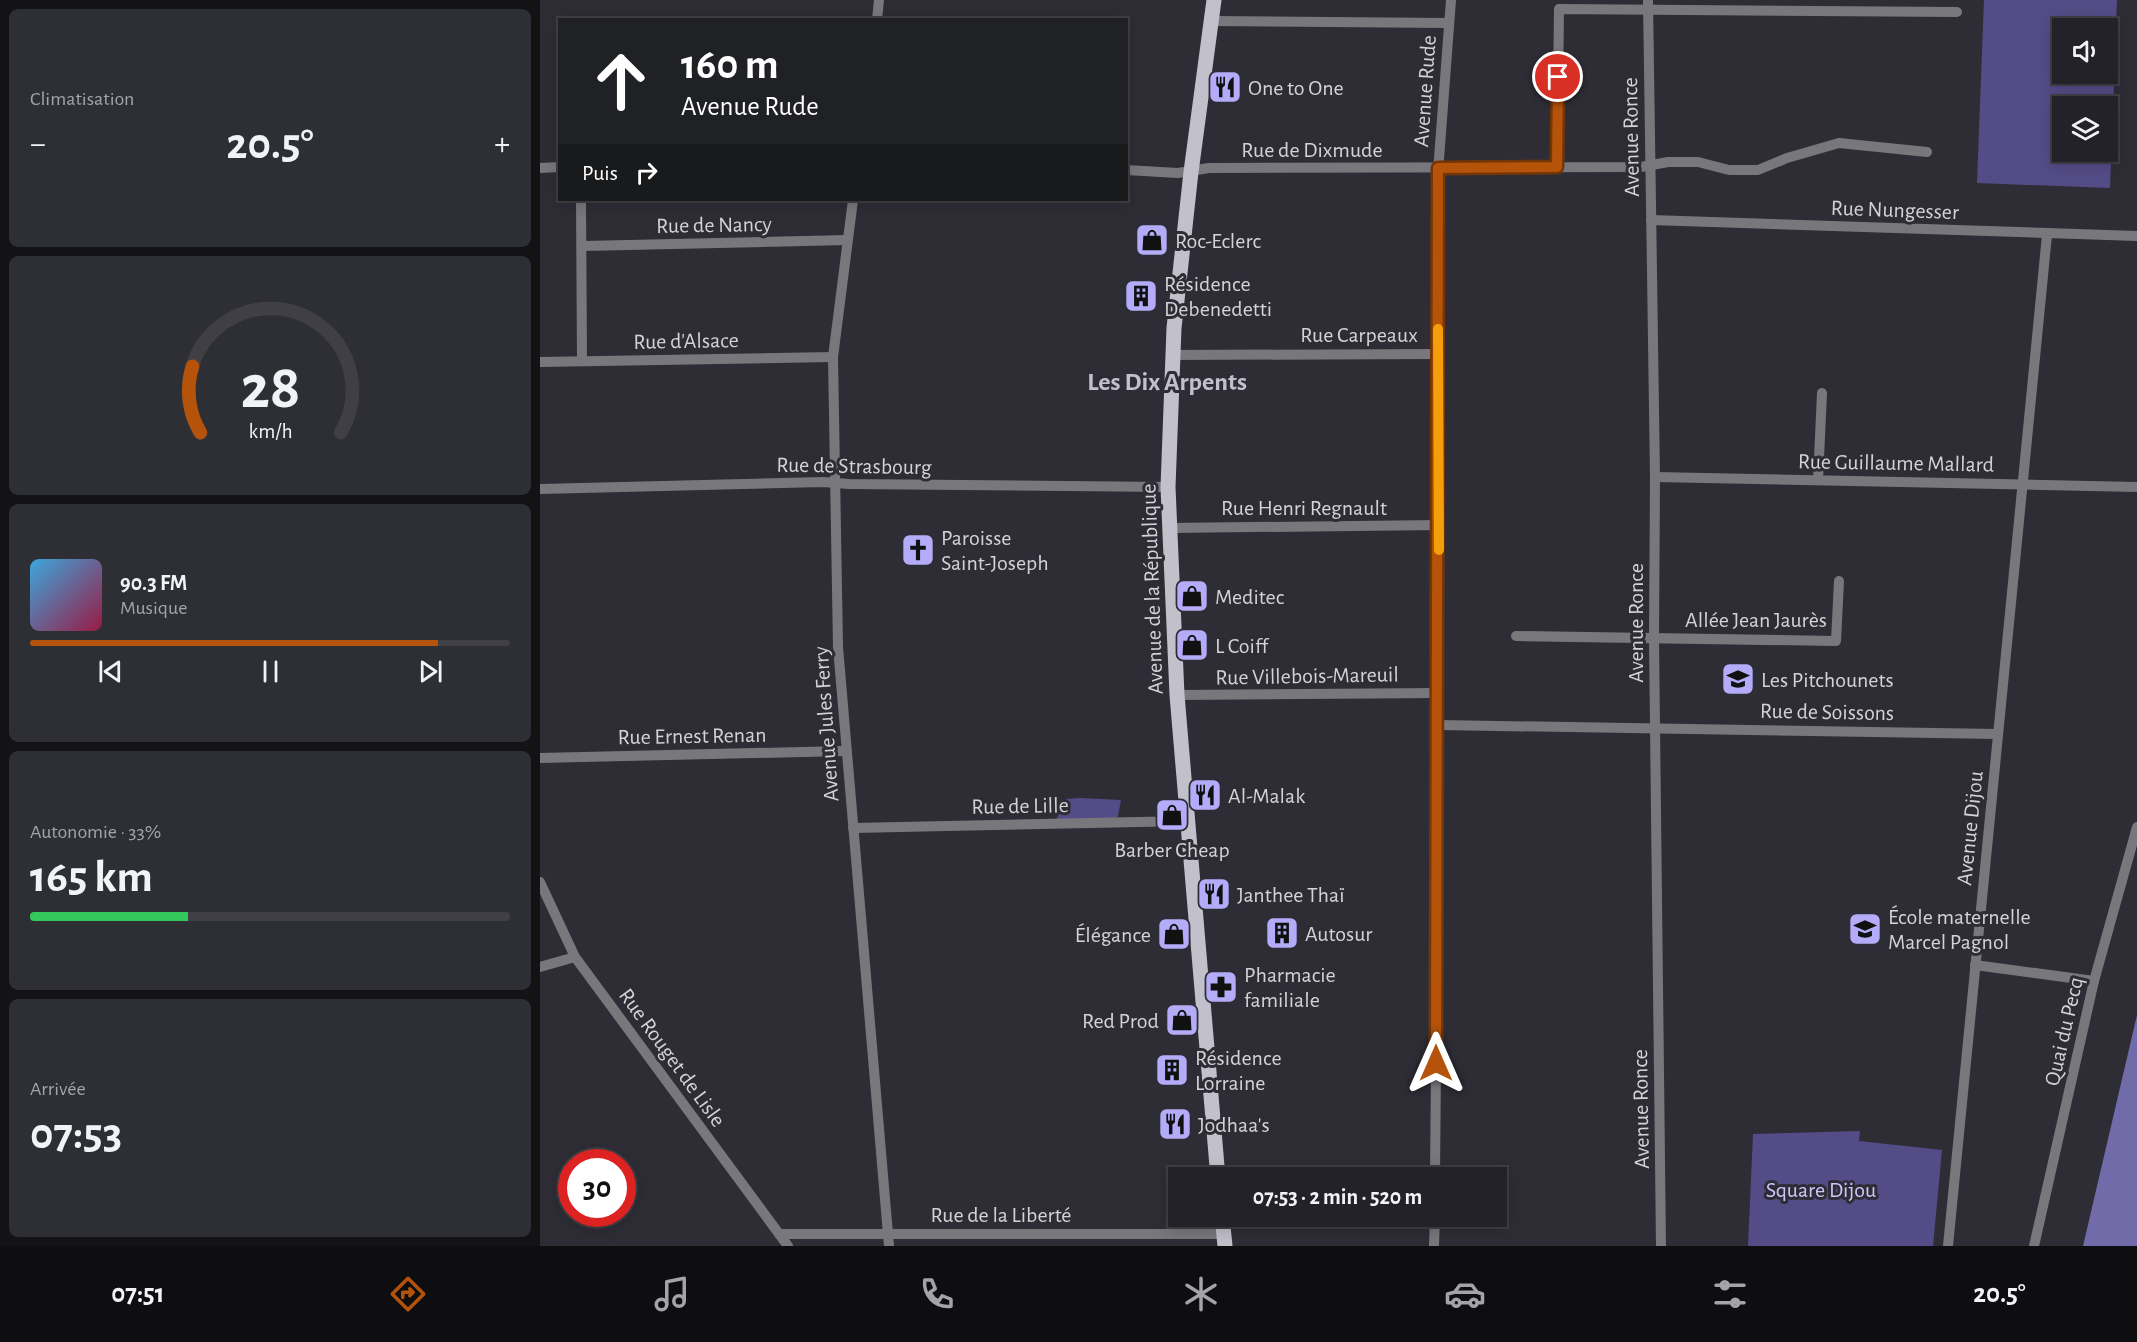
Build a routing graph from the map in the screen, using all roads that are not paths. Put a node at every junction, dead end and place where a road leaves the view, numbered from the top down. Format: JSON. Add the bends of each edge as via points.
{"nodes":[{"id":1,"x":879,"y":0,"type":"edge"},
{"id":2,"x":1214,"y":0,"type":"edge"},
{"id":3,"x":1451,"y":0,"type":"edge"},
{"id":4,"x":1648,"y":4,"type":"edge"},
{"id":5,"x":1957,"y":12,"type":"dead end"},
{"id":6,"x":877,"y":18,"type":"edge"},
{"id":7,"x":1211,"y":21,"type":"junction"},
{"id":8,"x":1448,"y":23,"type":"junction"},
{"id":9,"x":1927,"y":152,"type":"dead end"},
{"id":10,"x":558,"y":167,"type":"edge"},
{"id":11,"x":1557,"y":167,"type":"junction"},
{"id":12,"x":1650,"y":167,"type":"junction"},
{"id":13,"x":540,"y":168,"type":"edge"},
{"id":14,"x":1438,"y":168,"type":"junction"},
{"id":15,"x":1128,"y":170,"type":"edge"},
{"id":16,"x":1191,"y":172,"type":"junction"},
{"id":17,"x":581,"y":201,"type":"edge"},
{"id":18,"x":853,"y":201,"type":"edge"},
{"id":19,"x":1651,"y":220,"type":"junction"},
{"id":20,"x":2047,"y":235,"type":"junction"},
{"id":21,"x":2137,"y":236,"type":"edge"},
{"id":22,"x":847,"y":240,"type":"junction"},
{"id":23,"x":583,"y":246,"type":"junction"},
{"id":24,"x":1438,"y":354,"type":"junction"},
{"id":25,"x":1172,"y":355,"type":"junction"},
{"id":26,"x":833,"y":357,"type":"junction"},
{"id":27,"x":582,"y":361,"type":"junction"},
{"id":28,"x":540,"y":362,"type":"edge"},
{"id":29,"x":1822,"y":393,"type":"dead end"},
{"id":30,"x":1655,"y":477,"type":"junction"},
{"id":31,"x":1818,"y":480,"type":"junction"},
{"id":32,"x":837,"y":483,"type":"junction"},
{"id":33,"x":2022,"y":485,"type":"junction"},
{"id":34,"x":1168,"y":487,"type":"junction"},
{"id":35,"x":2137,"y":487,"type":"edge"},
{"id":36,"x":540,"y":489,"type":"edge"},
{"id":37,"x":1439,"y":525,"type":"junction"},
{"id":38,"x":1169,"y":528,"type":"junction"},
{"id":39,"x":1839,"y":581,"type":"dead end"},
{"id":40,"x":1516,"y":636,"type":"dead end"},
{"id":41,"x":1654,"y":639,"type":"junction"},
{"id":42,"x":1438,"y":693,"type":"junction"},
{"id":43,"x":1177,"y":695,"type":"junction"},
{"id":44,"x":1439,"y":725,"type":"junction"},
{"id":45,"x":1655,"y":727,"type":"junction"},
{"id":46,"x":1998,"y":734,"type":"junction"},
{"id":47,"x":845,"y":751,"type":"junction"},
{"id":48,"x":540,"y":758,"type":"edge"},
{"id":49,"x":1188,"y":821,"type":"junction"},
{"id":50,"x":853,"y":828,"type":"junction"},
{"id":51,"x":2137,"y":828,"type":"edge"},
{"id":52,"x":540,"y":882,"type":"edge"},
{"id":53,"x":575,"y":957,"type":"junction"},
{"id":54,"x":1976,"y":966,"type":"junction"},
{"id":55,"x":540,"y":967,"type":"edge"},
{"id":56,"x":2094,"y":981,"type":"junction"},
{"id":57,"x":1217,"y":1167,"type":"edge"},
{"id":58,"x":1435,"y":1167,"type":"edge"},
{"id":59,"x":1435,"y":1227,"type":"edge"},
{"id":60,"x":779,"y":1234,"type":"junction"},
{"id":61,"x":888,"y":1234,"type":"junction"},
{"id":62,"x":1224,"y":1240,"type":"edge"},
{"id":63,"x":788,"y":1246,"type":"edge"},
{"id":64,"x":889,"y":1246,"type":"edge"},
{"id":65,"x":1434,"y":1246,"type":"edge"},
{"id":66,"x":1660,"y":1246,"type":"edge"},
{"id":67,"x":1948,"y":1246,"type":"edge"},
{"id":68,"x":2034,"y":1246,"type":"edge"}],
"edges":[{"from":1,"to":6,"type":"street"},
{"from":2,"to":7,"type":"main road","name":"Avenue de la République"},
{"from":3,"to":8,"type":"street","name":"Avenue Rude"},
{"from":4,"to":5,"type":"street"},
{"from":4,"to":11,"type":"street","via":[[1558,9]]},
{"from":4,"to":12,"type":"street","name":"Avenue Ronce"},
{"from":7,"to":8,"type":"street"},
{"from":7,"to":16,"type":"main road","name":"Avenue de la République"},
{"from":8,"to":14,"type":"street","name":"Avenue Rude"},
{"from":9,"to":12,"type":"street","name":"Rue de Dixmude","via":[[1839,144],[1758,170],[1729,170],[1698,162],[1668,162]]},
{"from":10,"to":13,"type":"street"},
{"from":11,"to":12,"type":"street","name":"Rue de Dixmude"},
{"from":11,"to":14,"type":"street","name":"Rue de Dixmude"},
{"from":12,"to":19,"type":"street","name":"Avenue Ronce"},
{"from":14,"to":16,"type":"street","name":"Rue de Dixmude","via":[[1209,168]]},
{"from":14,"to":24,"type":"street","name":"Avenue Rude"},
{"from":15,"to":16,"type":"street","name":"Rue de Dixmude"},
{"from":16,"to":25,"type":"main road","name":"Avenue de la République"},
{"from":17,"to":23,"type":"street"},
{"from":18,"to":22,"type":"street","name":"Avenue Jules Ferry"},
{"from":19,"to":20,"type":"street","name":"Rue Nungesser"},
{"from":19,"to":30,"type":"street","name":"Avenue Ronce"},
{"from":20,"to":21,"type":"street","name":"Rue Nungesser"},
{"from":20,"to":33,"type":"street","name":"Avenue Dijou"},
{"from":22,"to":23,"type":"street","name":"Rue de Nancy"},
{"from":22,"to":26,"type":"street","name":"Avenue Jules Ferry"},
{"from":23,"to":27,"type":"street"},
{"from":24,"to":25,"type":"street","name":"Rue Carpeaux"},
{"from":24,"to":37,"type":"street","name":"Avenue Rude"},
{"from":25,"to":34,"type":"main road","name":"Avenue de la République"},
{"from":26,"to":27,"type":"street","name":"Rue d'Alsace"},
{"from":26,"to":32,"type":"street","name":"Avenue Jules Ferry"},
{"from":27,"to":28,"type":"street","name":"Rue d'Alsace"},
{"from":29,"to":31,"type":"street"},
{"from":30,"to":31,"type":"street","name":"Rue Guillaume Mallard"},
{"from":30,"to":41,"type":"street","name":"Avenue Ronce"},
{"from":31,"to":33,"type":"street","name":"Rue Guillaume Mallard"},
{"from":32,"to":34,"type":"street","name":"Rue de Strasbourg"},
{"from":32,"to":36,"type":"street","name":"Rue de Strasbourg"},
{"from":32,"to":47,"type":"street","name":"Avenue Jules Ferry","via":[[838,648]]},
{"from":33,"to":35,"type":"street","name":"Rue Guillaume Mallard"},
{"from":33,"to":46,"type":"street","name":"Avenue Dijou"},
{"from":34,"to":38,"type":"main road","name":"Avenue de la République"},
{"from":37,"to":38,"type":"street","name":"Rue Henri Regnault"},
{"from":37,"to":42,"type":"street","name":"Avenue Rude"},
{"from":38,"to":43,"type":"main road","name":"Avenue de la République"},
{"from":39,"to":41,"type":"street","name":"Allée Jean Jaurès","via":[[1836,641]]},
{"from":40,"to":41,"type":"street"},
{"from":41,"to":45,"type":"street","name":"Avenue Ronce"},
{"from":42,"to":43,"type":"street","name":"Rue Villebois-Mareuil"},
{"from":42,"to":44,"type":"street","name":"Avenue Rude"},
{"from":43,"to":49,"type":"main road","name":"Avenue de la République"},
{"from":44,"to":45,"type":"street","name":"Rue de Soissons"},
{"from":44,"to":58,"type":"street","name":"Avenue Rude"},
{"from":45,"to":46,"type":"street","name":"Rue de Soissons"},
{"from":45,"to":66,"type":"street","name":"Avenue Ronce"},
{"from":46,"to":54,"type":"street","name":"Avenue Dijou"},
{"from":47,"to":48,"type":"street","name":"Rue Ernest Renan"},
{"from":47,"to":50,"type":"street","name":"Avenue Jules Ferry"},
{"from":49,"to":50,"type":"street","name":"Rue de Lille"},
{"from":49,"to":57,"type":"main road","name":"Avenue de la République"},
{"from":50,"to":61,"type":"street","name":"Avenue Jules Ferry"},
{"from":51,"to":56,"type":"street","name":"Quai du Pecq"},
{"from":52,"to":53,"type":"street","name":"Rue Rouget de Lisle"},
{"from":53,"to":55,"type":"street"},
{"from":53,"to":60,"type":"street","name":"Rue Rouget de Lisle"},
{"from":54,"to":56,"type":"street"},
{"from":54,"to":67,"type":"street","name":"Avenue Dijou"},
{"from":56,"to":68,"type":"street","name":"Quai du Pecq"},
{"from":59,"to":65,"type":"street"},
{"from":60,"to":61,"type":"street","name":"Rue de la Liberté"},
{"from":60,"to":63,"type":"street","name":"Rue Rouget de Lisle"},
{"from":61,"to":62,"type":"street","name":"Rue de la Liberté"},
{"from":61,"to":64,"type":"street","name":"Avenue Jules Ferry"}]}
